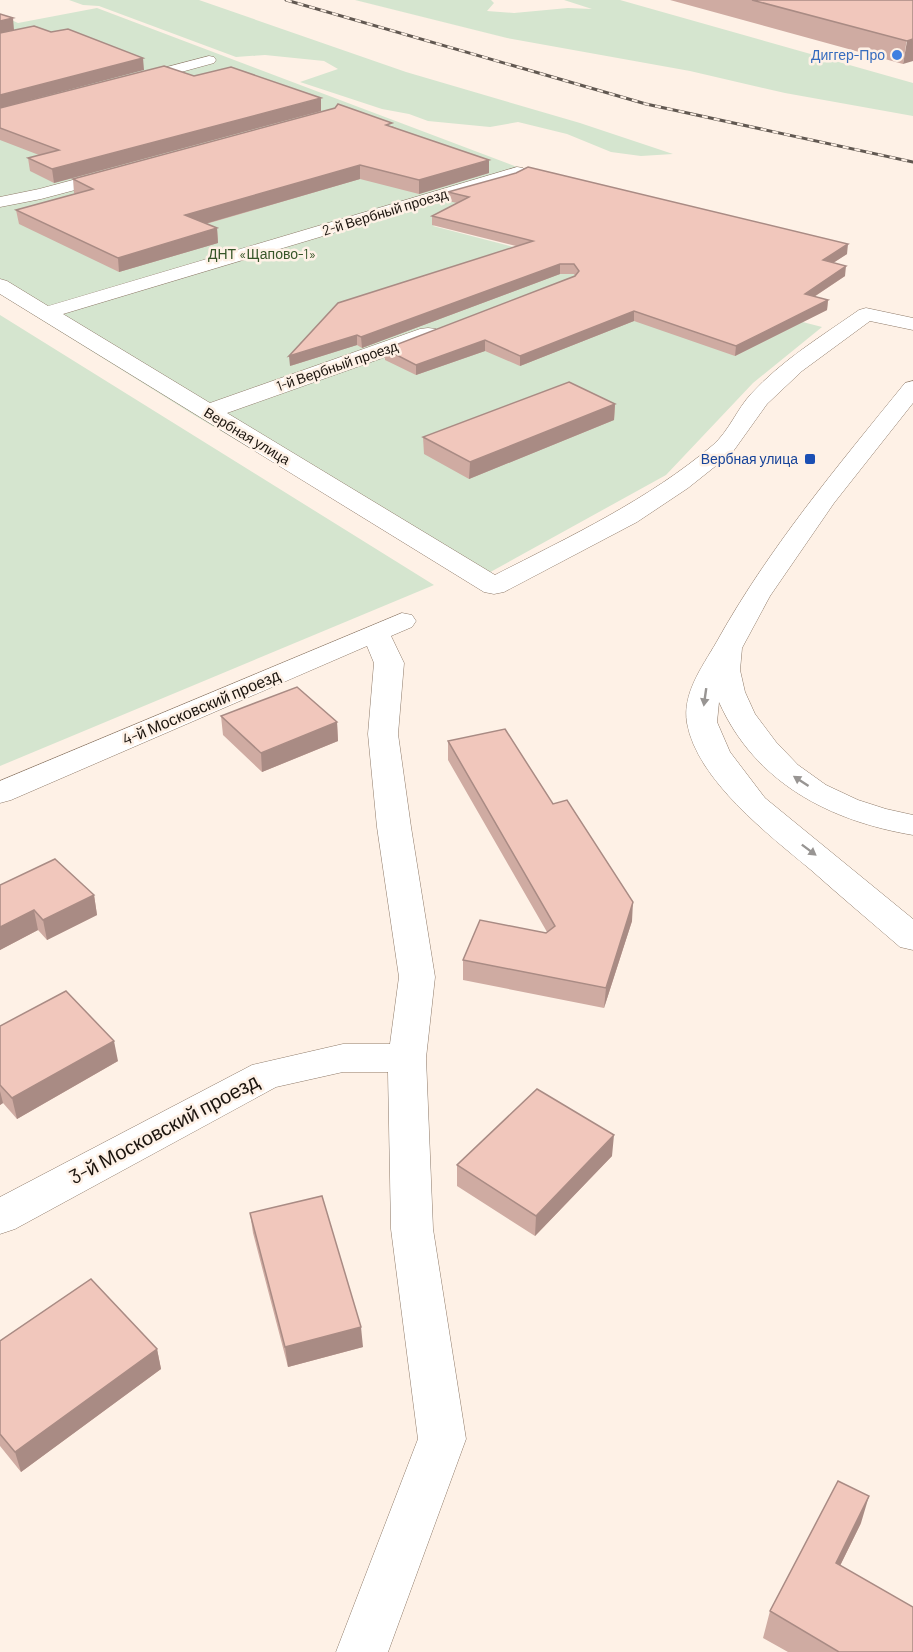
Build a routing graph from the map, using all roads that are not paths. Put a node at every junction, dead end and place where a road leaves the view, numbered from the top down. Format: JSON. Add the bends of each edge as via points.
{"nodes":[{"id":1,"x":209,"y":60,"type":"dead end"},
{"id":2,"x":110,"y":86,"type":"edge"},
{"id":3,"x":133,"y":169,"type":"edge"},
{"id":4,"x":517,"y":172,"type":"edge"},
{"id":5,"x":0,"y":202,"type":"edge"},
{"id":6,"x":0,"y":285,"type":"edge"},
{"id":7,"x":46,"y":313,"type":"junction"},
{"id":8,"x":913,"y":324,"type":"edge"},
{"id":9,"x":448,"y":326,"type":"edge"},
{"id":10,"x":913,"y":388,"type":"edge"},
{"id":11,"x":208,"y":412,"type":"junction"},
{"id":12,"x":729,"y":644,"type":"junction"},
{"id":13,"x":0,"y":793,"type":"edge"},
{"id":14,"x":913,"y":825,"type":"edge"},
{"id":15,"x":913,"y":938,"type":"edge"},
{"id":16,"x":407,"y":1058,"type":"junction"},
{"id":17,"x":0,"y":1217,"type":"edge"},
{"id":18,"x":362,"y":1652,"type":"edge"}],
"edges":[{"from":1,"to":2,"type":"street"},
{"from":3,"to":5,"type":"street"},
{"from":4,"to":7,"type":"street","name":"2-й Вербный проезд"},
{"from":6,"to":7,"type":"street","name":"Вербная улица"},
{"from":7,"to":11,"type":"street","name":"Вербная улица"},
{"from":8,"to":11,"type":"street","name":"Вербная улица","via":[[866,314],[794,366],[759,399],[724,448],[679,483],[628,517],[494,586]]},
{"from":9,"to":11,"type":"street","name":"1-й Вербный проезд"},
{"from":10,"to":12,"type":"street","via":[[825,498],[756,596]]},
{"from":14,"to":12,"type":"street","one_way":true,"via":[[856,810],[824,796],[787,772],[766,751],[730,696],[725,674]]},
{"from":12,"to":15,"type":"street","one_way":true,"via":[[705,689],[702,722],[714,752],[754,805]]},
{"from":13,"to":16,"type":"street","name":"4-й Московский проезд","via":[[389,627],[383,734],[417,977]]},
{"from":16,"to":17,"type":"street","name":"3-й Московский проезд","via":[[344,1058],[266,1075]]},
{"from":16,"to":18,"type":"street","via":[[412,1229],[442,1439]]}]}
